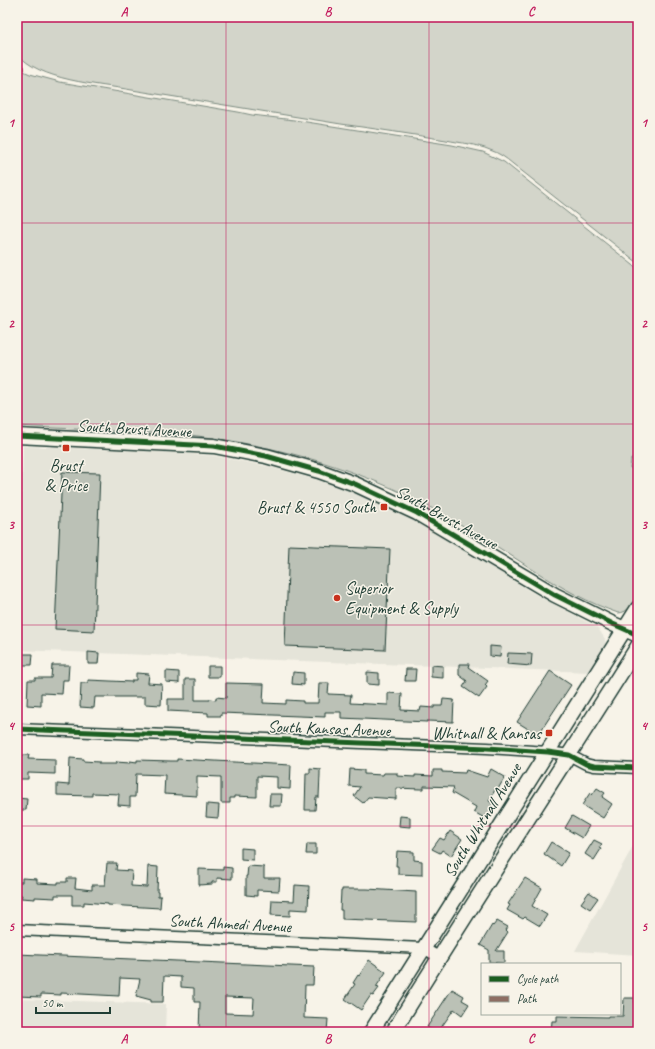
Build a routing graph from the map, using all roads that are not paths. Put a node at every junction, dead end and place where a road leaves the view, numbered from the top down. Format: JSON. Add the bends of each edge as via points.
{"nodes":[{"id":1,"x":17,"y":436,"type":"edge"},
{"id":2,"x":638,"y":608,"type":"edge"},
{"id":3,"x":625,"y":629,"type":"junction"},
{"id":4,"x":638,"y":635,"type":"edge"},
{"id":5,"x":638,"y":646,"type":"edge"},
{"id":6,"x":17,"y":729,"type":"edge"},
{"id":7,"x":548,"y":752,"type":"junction"},
{"id":8,"x":569,"y":755,"type":"junction"},
{"id":9,"x":638,"y":768,"type":"edge"},
{"id":10,"x":480,"y":858,"type":"junction"},
{"id":11,"x":497,"y":868,"type":"junction"},
{"id":12,"x":17,"y":930,"type":"edge"},
{"id":13,"x":423,"y":948,"type":"junction"},
{"id":14,"x":439,"y":957,"type":"junction"},
{"id":15,"x":371,"y":1032,"type":"edge"},
{"id":16,"x":393,"y":1032,"type":"edge"}],
"edges":[{"from":1,"to":3,"type":"street","name":"South Brust Avenue","via":[[214,446],[266,456],[319,471],[355,484],[417,513],[555,595]]},
{"from":2,"to":3,"type":"street","name":"South Whitnall Avenue"},
{"from":3,"to":4,"type":"street","name":"South Brust Avenue"},
{"from":3,"to":7,"type":"street","name":"South Whitnall Avenue"},
{"from":5,"to":8,"type":"street"},
{"from":6,"to":7,"type":"street","name":"South Kansas Avenue"},
{"from":7,"to":8,"type":"street","name":"South Kansas Avenue"},
{"from":7,"to":10,"type":"street","name":"South Whitnall Avenue"},
{"from":8,"to":9,"type":"street","name":"South Kansas Avenue","via":[[594,766]]},
{"from":8,"to":11,"type":"street"},
{"from":10,"to":11,"type":"street"},
{"from":10,"to":13,"type":"street","name":"South Whitnall Avenue"},
{"from":11,"to":14,"type":"street"},
{"from":12,"to":13,"type":"street","name":"South Ahmedi Avenue"},
{"from":13,"to":14,"type":"street","name":"South Ahmedi Avenue"},
{"from":13,"to":15,"type":"street","name":"South Whitnall Avenue"},
{"from":14,"to":16,"type":"street"}]}
